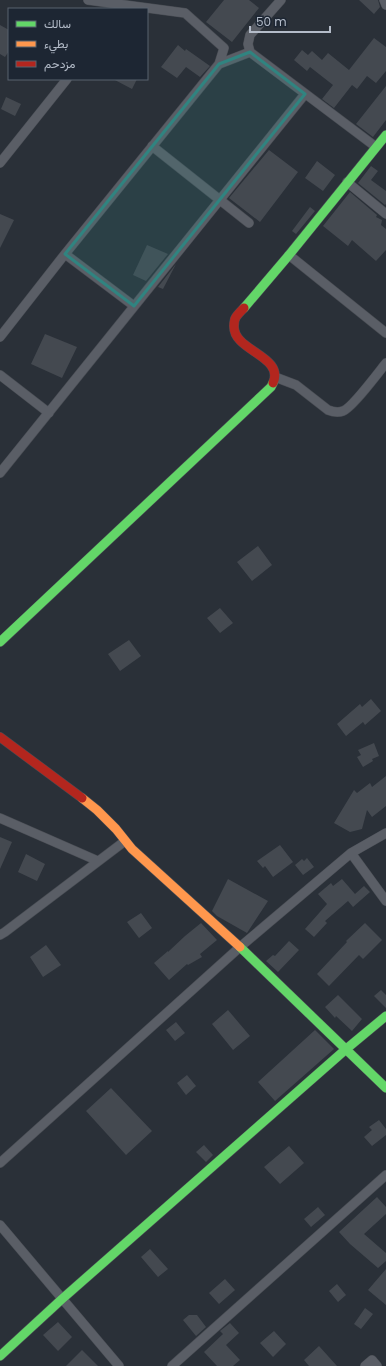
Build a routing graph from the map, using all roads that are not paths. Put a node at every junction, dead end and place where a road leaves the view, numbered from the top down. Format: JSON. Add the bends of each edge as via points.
{"nodes":[{"id":1,"x":88,"y":0,"type":"edge"},
{"id":2,"x":281,"y":0,"type":"edge"},
{"id":3,"x":384,"y":0,"type":"edge"},
{"id":4,"x":127,"y":5,"type":"edge"},
{"id":5,"x":386,"y":5,"type":"edge"},
{"id":6,"x":250,"y":52,"type":"junction"},
{"id":7,"x":219,"y":64,"type":"junction"},
{"id":8,"x":66,"y":80,"type":"edge"},
{"id":9,"x":305,"y":94,"type":"junction"},
{"id":10,"x":386,"y":135,"type":"edge"},
{"id":11,"x":152,"y":146,"type":"junction"},
{"id":12,"x":376,"y":147,"type":"junction"},
{"id":13,"x":0,"y":163,"type":"edge"},
{"id":14,"x":347,"y":182,"type":"junction"},
{"id":15,"x":220,"y":200,"type":"junction"},
{"id":16,"x":386,"y":214,"type":"edge"},
{"id":17,"x":250,"y":223,"type":"dead end"},
{"id":18,"x":65,"y":254,"type":"junction"},
{"id":19,"x":288,"y":255,"type":"junction"},
{"id":20,"x":134,"y":306,"type":"junction"},
{"id":21,"x":386,"y":333,"type":"edge"},
{"id":22,"x":0,"y":337,"type":"edge"},
{"id":23,"x":386,"y":363,"type":"edge"},
{"id":24,"x":0,"y":375,"type":"edge"},
{"id":25,"x":275,"y":377,"type":"junction"},
{"id":26,"x":48,"y":413,"type":"junction"},
{"id":27,"x":0,"y":473,"type":"edge"},
{"id":28,"x":0,"y":642,"type":"edge"},
{"id":29,"x":0,"y":737,"type":"edge"},
{"id":30,"x":0,"y":818,"type":"edge"},
{"id":31,"x":386,"y":833,"type":"edge"},
{"id":32,"x":125,"y":841,"type":"junction"},
{"id":33,"x":351,"y":853,"type":"junction"},
{"id":34,"x":98,"y":861,"type":"junction"},
{"id":35,"x":386,"y":901,"type":"edge"},
{"id":36,"x":2,"y":932,"type":"edge"},
{"id":37,"x":240,"y":947,"type":"junction"},
{"id":38,"x":386,"y":1016,"type":"edge"},
{"id":39,"x":345,"y":1050,"type":"junction"},
{"id":40,"x":386,"y":1088,"type":"edge"},
{"id":41,"x":0,"y":1163,"type":"edge"},
{"id":42,"x":386,"y":1175,"type":"edge"},
{"id":43,"x":0,"y":1225,"type":"edge"},
{"id":44,"x":62,"y":1299,"type":"junction"},
{"id":45,"x":0,"y":1356,"type":"edge"},
{"id":46,"x":120,"y":1366,"type":"edge"},
{"id":47,"x":172,"y":1366,"type":"edge"},
{"id":48,"x":364,"y":1366,"type":"edge"},
{"id":49,"x":378,"y":1366,"type":"edge"}],
"edges":[{"from":1,"to":4,"type":"street"},
{"from":2,"to":6,"type":"street","via":[[250,35]]},
{"from":3,"to":5,"type":"street"},
{"from":4,"to":7,"type":"street","via":[[185,12],[224,48]]},
{"from":6,"to":7,"type":"street"},
{"from":6,"to":9,"type":"street"},
{"from":7,"to":11,"type":"street"},
{"from":8,"to":13,"type":"street"},
{"from":9,"to":12,"type":"street"},
{"from":9,"to":15,"type":"street"},
{"from":10,"to":12,"type":"street"},
{"from":11,"to":15,"type":"street"},
{"from":11,"to":18,"type":"street"},
{"from":12,"to":14,"type":"street"},
{"from":14,"to":16,"type":"street"},
{"from":14,"to":19,"type":"street"},
{"from":15,"to":17,"type":"street"},
{"from":15,"to":20,"type":"street"},
{"from":18,"to":20,"type":"street"},
{"from":18,"to":22,"type":"street"},
{"from":19,"to":21,"type":"street"},
{"from":19,"to":25,"type":"street","via":[[237,314],[234,326],[238,338],[270,364]]},
{"from":20,"to":26,"type":"street"},
{"from":23,"to":25,"type":"street","via":[[349,408],[339,412],[328,410],[296,385]]},
{"from":24,"to":26,"type":"street"},
{"from":25,"to":28,"type":"street","via":[[271,388]]},
{"from":26,"to":27,"type":"street"},
{"from":29,"to":32,"type":"street","via":[[97,810]]},
{"from":30,"to":34,"type":"street"},
{"from":31,"to":33,"type":"street"},
{"from":32,"to":34,"type":"street"},
{"from":32,"to":37,"type":"street"},
{"from":33,"to":35,"type":"street"},
{"from":33,"to":37,"type":"street"},
{"from":34,"to":36,"type":"street"},
{"from":37,"to":39,"type":"street"},
{"from":37,"to":41,"type":"street"},
{"from":38,"to":39,"type":"street"},
{"from":39,"to":40,"type":"street"},
{"from":39,"to":44,"type":"street"},
{"from":42,"to":47,"type":"street"},
{"from":43,"to":44,"type":"street"},
{"from":44,"to":45,"type":"street"},
{"from":44,"to":46,"type":"street"},
{"from":48,"to":49,"type":"street","via":[[372,1360]]}]}
